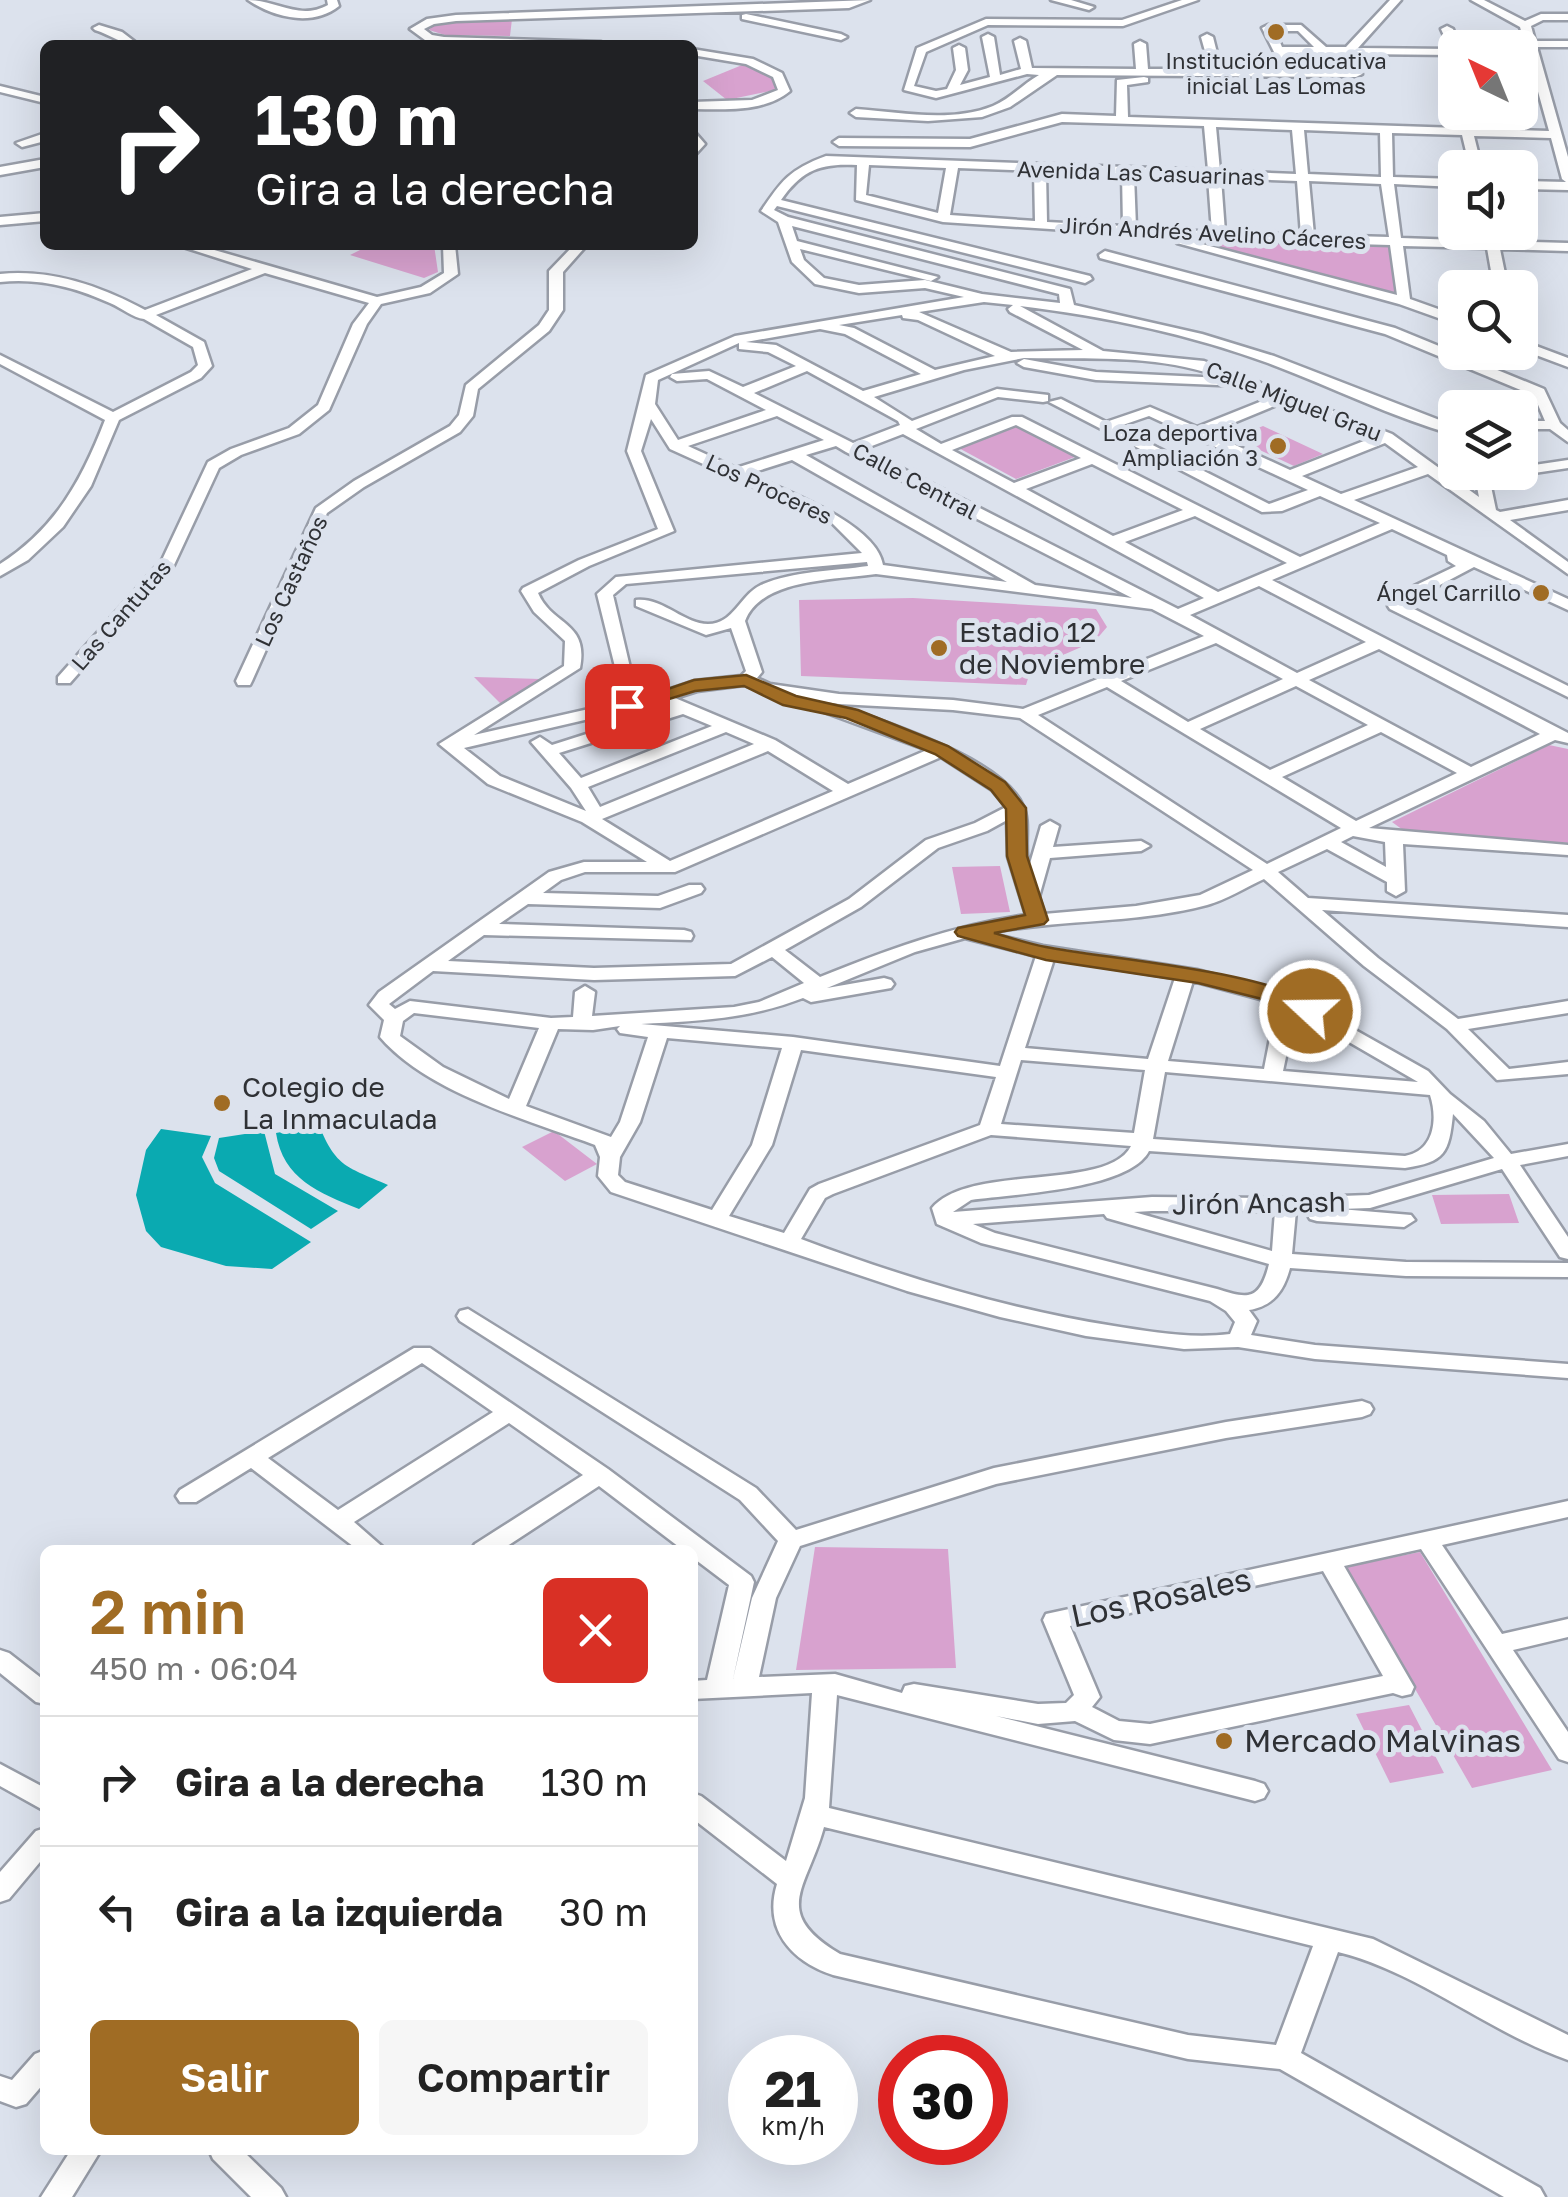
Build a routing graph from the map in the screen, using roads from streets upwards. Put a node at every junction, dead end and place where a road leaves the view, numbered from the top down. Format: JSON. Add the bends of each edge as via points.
{"nodes":[{"id":1,"x":253,"y":0,"type":"edge"},
{"id":2,"x":332,"y":0,"type":"edge"},
{"id":3,"x":866,"y":0,"type":"edge"},
{"id":4,"x":1056,"y":0,"type":"edge"},
{"id":5,"x":1193,"y":0,"type":"edge"},
{"id":6,"x":1396,"y":0,"type":"edge"},
{"id":7,"x":1476,"y":0,"type":"edge"},
{"id":8,"x":778,"y":7,"type":"junction"},
{"id":9,"x":1089,"y":7,"type":"dead end"},
{"id":10,"x":695,"y":10,"type":"junction"},
{"id":11,"x":1568,"y":16,"type":"edge"},
{"id":12,"x":780,"y":22,"type":"junction"},
{"id":13,"x":1525,"y":25,"type":"junction"},
{"id":14,"x":99,"y":28,"type":"dead end"},
{"id":15,"x":1527,"y":30,"type":"edge"},
{"id":16,"x":1207,"y":36,"type":"dead end"},
{"id":17,"x":988,"y":37,"type":"dead end"},
{"id":18,"x":841,"y":38,"type":"dead end"},
{"id":19,"x":126,"y":40,"type":"edge"},
{"id":20,"x":444,"y":40,"type":"edge"},
{"id":21,"x":1020,"y":41,"type":"dead end"},
{"id":22,"x":1140,"y":44,"type":"dead end"},
{"id":23,"x":1538,"y":44,"type":"edge"},
{"id":24,"x":1568,"y":44,"type":"edge"},
{"id":25,"x":959,"y":48,"type":"dead end"},
{"id":26,"x":1322,"y":49,"type":"junction"},
{"id":27,"x":1350,"y":49,"type":"junction"},
{"id":28,"x":1279,"y":50,"type":"junction"},
{"id":29,"x":1438,"y":50,"type":"edge"},
{"id":30,"x":698,"y":53,"type":"edge"},
{"id":31,"x":1538,"y":58,"type":"edge"},
{"id":32,"x":1142,"y":70,"type":"junction"},
{"id":33,"x":1028,"y":71,"type":"junction"},
{"id":34,"x":1056,"y":71,"type":"junction"},
{"id":35,"x":1216,"y":71,"type":"junction"},
{"id":36,"x":1283,"y":72,"type":"junction"},
{"id":37,"x":995,"y":77,"type":"junction"},
{"id":38,"x":0,"y":89,"type":"edge"},
{"id":39,"x":951,"y":92,"type":"junction"},
{"id":40,"x":40,"y":99,"type":"edge"},
{"id":41,"x":698,"y":106,"type":"edge"},
{"id":42,"x":856,"y":113,"type":"dead end"},
{"id":43,"x":1122,"y":119,"type":"junction"},
{"id":44,"x":1210,"y":122,"type":"junction"},
{"id":45,"x":1298,"y":126,"type":"junction"},
{"id":46,"x":1386,"y":130,"type":"junction"},
{"id":47,"x":1466,"y":133,"type":"junction"},
{"id":48,"x":1554,"y":135,"type":"junction"},
{"id":49,"x":40,"y":138,"type":"edge"},
{"id":50,"x":840,"y":142,"type":"dead end"},
{"id":51,"x":22,"y":143,"type":"dead end"},
{"id":52,"x":1471,"y":150,"type":"edge"},
{"id":53,"x":863,"y":162,"type":"junction"},
{"id":54,"x":40,"y":163,"type":"edge"},
{"id":55,"x":953,"y":165,"type":"junction"},
{"id":56,"x":1040,"y":169,"type":"junction"},
{"id":57,"x":0,"y":171,"type":"edge"},
{"id":58,"x":1128,"y":172,"type":"junction"},
{"id":59,"x":1567,"y":174,"type":"edge"},
{"id":60,"x":1214,"y":175,"type":"junction"},
{"id":61,"x":1302,"y":178,"type":"junction"},
{"id":62,"x":1538,"y":180,"type":"edge"},
{"id":63,"x":1388,"y":182,"type":"junction"},
{"id":64,"x":1438,"y":183,"type":"edge"},
{"id":65,"x":771,"y":201,"type":"junction"},
{"id":66,"x":40,"y":217,"type":"edge"},
{"id":67,"x":943,"y":218,"type":"junction"},
{"id":68,"x":784,"y":220,"type":"junction"},
{"id":69,"x":0,"y":221,"type":"edge"},
{"id":70,"x":1041,"y":225,"type":"junction"},
{"id":71,"x":1133,"y":231,"type":"junction"},
{"id":72,"x":1219,"y":236,"type":"junction"},
{"id":73,"x":1308,"y":239,"type":"junction"},
{"id":74,"x":1438,"y":240,"type":"edge"},
{"id":75,"x":1398,"y":242,"type":"junction"},
{"id":76,"x":791,"y":243,"type":"junction"},
{"id":77,"x":1538,"y":243,"type":"edge"},
{"id":78,"x":1568,"y":247,"type":"edge"},
{"id":79,"x":200,"y":250,"type":"edge"},
{"id":80,"x":449,"y":250,"type":"edge"},
{"id":81,"x":576,"y":250,"type":"edge"},
{"id":82,"x":968,"y":250,"type":"junction"},
{"id":83,"x":1105,"y":255,"type":"dead end"},
{"id":84,"x":949,"y":263,"type":"junction"},
{"id":85,"x":264,"y":269,"type":"junction"},
{"id":86,"x":0,"y":278,"type":"edge"},
{"id":87,"x":928,"y":280,"type":"junction"},
{"id":88,"x":1085,"y":280,"type":"dead end"},
{"id":89,"x":868,"y":289,"type":"junction"},
{"id":90,"x":984,"y":298,"type":"junction"},
{"id":91,"x":376,"y":301,"type":"junction"},
{"id":92,"x":1404,"y":301,"type":"junction"},
{"id":93,"x":1068,"y":308,"type":"junction"},
{"id":94,"x":1015,"y":309,"type":"dead end"},
{"id":95,"x":900,"y":311,"type":"junction"},
{"id":96,"x":1437,"y":313,"type":"joint"},
{"id":97,"x":879,"y":314,"type":"junction"},
{"id":98,"x":141,"y":316,"type":"junction"},
{"id":99,"x":1094,"y":316,"type":"junction"},
{"id":100,"x":809,"y":326,"type":"junction"},
{"id":101,"x":1390,"y":330,"type":"junction"},
{"id":102,"x":728,"y":344,"type":"junction"},
{"id":103,"x":1538,"y":351,"type":"edge"},
{"id":104,"x":1081,"y":353,"type":"junction"},
{"id":105,"x":1100,"y":354,"type":"junction"},
{"id":106,"x":1000,"y":357,"type":"junction"},
{"id":107,"x":0,"y":359,"type":"edge"},
{"id":108,"x":1174,"y":360,"type":"junction"},
{"id":109,"x":1568,"y":363,"type":"edge"},
{"id":110,"x":808,"y":366,"type":"junction"},
{"id":111,"x":1077,"y":372,"type":"junction"},
{"id":112,"x":933,"y":374,"type":"junction"},
{"id":113,"x":1248,"y":382,"type":"junction"},
{"id":114,"x":1540,"y":392,"type":"joint"},
{"id":115,"x":742,"y":393,"type":"junction"},
{"id":116,"x":648,"y":395,"type":"junction"},
{"id":117,"x":864,"y":396,"type":"junction"},
{"id":118,"x":1287,"y":396,"type":"junction"},
{"id":119,"x":778,"y":410,"type":"junction"},
{"id":120,"x":113,"y":418,"type":"junction"},
{"id":121,"x":1438,"y":423,"type":"edge"},
{"id":122,"x":1538,"y":425,"type":"edge"},
{"id":123,"x":1554,"y":425,"type":"junction"},
{"id":124,"x":1105,"y":427,"type":"junction"},
{"id":125,"x":906,"y":428,"type":"junction"},
{"id":126,"x":1387,"y":437,"type":"junction"},
{"id":127,"x":1568,"y":438,"type":"edge"},
{"id":128,"x":1183,"y":443,"type":"junction"},
{"id":129,"x":845,"y":444,"type":"junction"},
{"id":130,"x":674,"y":446,"type":"junction"},
{"id":131,"x":940,"y":448,"type":"junction"},
{"id":132,"x":795,"y":454,"type":"junction"},
{"id":133,"x":1095,"y":458,"type":"junction"},
{"id":134,"x":1568,"y":464,"type":"edge"},
{"id":135,"x":1432,"y":466,"type":"junction"},
{"id":136,"x":1538,"y":468,"type":"edge"},
{"id":137,"x":732,"y":474,"type":"junction"},
{"id":138,"x":1289,"y":476,"type":"junction"},
{"id":139,"x":1014,"y":488,"type":"junction"},
{"id":140,"x":1320,"y":490,"type":"junction"},
{"id":141,"x":1489,"y":490,"type":"edge"},
{"id":142,"x":1342,"y":500,"type":"junction"},
{"id":143,"x":1568,"y":505,"type":"edge"},
{"id":144,"x":1195,"y":510,"type":"junction"},
{"id":145,"x":1494,"y":513,"type":"junction"},
{"id":146,"x":1393,"y":523,"type":"junction"},
{"id":147,"x":1423,"y":537,"type":"junction"},
{"id":148,"x":1111,"y":542,"type":"junction"},
{"id":149,"x":1568,"y":552,"type":"edge"},
{"id":150,"x":1549,"y":556,"type":"junction"},
{"id":151,"x":875,"y":563,"type":"junction"},
{"id":152,"x":1299,"y":563,"type":"junction"},
{"id":153,"x":1568,"y":569,"type":"edge"},
{"id":154,"x":0,"y":572,"type":"edge"},
{"id":155,"x":1260,"y":580,"type":"junction"},
{"id":156,"x":1038,"y":593,"type":"junction"},
{"id":157,"x":1217,"y":598,"type":"junction"},
{"id":158,"x":642,"y":603,"type":"dead end"},
{"id":159,"x":1568,"y":605,"type":"edge"},
{"id":160,"x":1160,"y":607,"type":"junction"},
{"id":161,"x":1177,"y":614,"type":"junction"},
{"id":162,"x":737,"y":621,"type":"junction"},
{"id":163,"x":1218,"y":636,"type":"junction"},
{"id":164,"x":1378,"y":643,"type":"junction"},
{"id":165,"x":624,"y":676,"type":"dead end"},
{"id":166,"x":1297,"y":679,"type":"junction"},
{"id":167,"x":64,"y":680,"type":"dead end"},
{"id":168,"x":746,"y":680,"type":"junction"},
{"id":169,"x":244,"y":681,"type":"dead end"},
{"id":170,"x":1108,"y":681,"type":"junction"},
{"id":171,"x":766,"y":688,"type":"junction"},
{"id":172,"x":1568,"y":692,"type":"edge"},
{"id":173,"x":660,"y":698,"type":"junction"},
{"id":174,"x":684,"y":708,"type":"junction"},
{"id":175,"x":1025,"y":714,"type":"junction"},
{"id":176,"x":1382,"y":725,"type":"junction"},
{"id":177,"x":724,"y":727,"type":"junction"},
{"id":178,"x":1188,"y":728,"type":"junction"},
{"id":179,"x":528,"y":730,"type":"junction"},
{"id":180,"x":1560,"y":736,"type":"edge"},
{"id":181,"x":769,"y":744,"type":"junction"},
{"id":182,"x":449,"y":746,"type":"junction"},
{"id":183,"x":942,"y":750,"type":"junction"},
{"id":184,"x":549,"y":751,"type":"junction"},
{"id":185,"x":1471,"y":774,"type":"junction"},
{"id":186,"x":1269,"y":777,"type":"junction"},
{"id":187,"x":578,"y":784,"type":"junction"},
{"id":188,"x":846,"y":791,"type":"junction"},
{"id":189,"x":1016,"y":808,"type":"junction"},
{"id":190,"x":592,"y":817,"type":"junction"},
{"id":191,"x":1351,"y":829,"type":"junction"},
{"id":192,"x":1394,"y":838,"type":"junction"},
{"id":193,"x":1326,"y":841,"type":"junction"},
{"id":194,"x":1141,"y":846,"type":"dead end"},
{"id":195,"x":1568,"y":850,"type":"edge"},
{"id":196,"x":1090,"y":851,"type":"junction"},
{"id":197,"x":1041,"y":853,"type":"junction"},
{"id":198,"x":668,"y":868,"type":"junction"},
{"id":199,"x":1266,"y":871,"type":"junction"},
{"id":200,"x":1396,"y":880,"type":"junction"},
{"id":201,"x":695,"y":889,"type":"dead end"},
{"id":202,"x":522,"y":898,"type":"junction"},
{"id":203,"x":1030,"y":898,"type":"junction"},
{"id":204,"x":660,"y":902,"type":"junction"},
{"id":205,"x":1301,"y":903,"type":"junction"},
{"id":206,"x":1396,"y":910,"type":"junction"},
{"id":207,"x":1037,"y":920,"type":"junction"},
{"id":208,"x":1568,"y":921,"type":"edge"},
{"id":209,"x":478,"y":929,"type":"junction"},
{"id":210,"x":966,"y":932,"type":"junction"},
{"id":211,"x":654,"y":934,"type":"junction"},
{"id":212,"x":684,"y":936,"type":"dead end"},
{"id":213,"x":774,"y":950,"type":"junction"},
{"id":214,"x":1046,"y":954,"type":"junction"},
{"id":215,"x":426,"y":964,"type":"junction"},
{"id":216,"x":1186,"y":974,"type":"junction"},
{"id":217,"x":817,"y":984,"type":"junction"},
{"id":218,"x":884,"y":984,"type":"dead end"},
{"id":219,"x":586,"y":992,"type":"dead end"},
{"id":220,"x":1293,"y":1004,"type":"junction"},
{"id":221,"x":765,"y":1006,"type":"junction"},
{"id":222,"x":1568,"y":1008,"type":"edge"},
{"id":223,"x":394,"y":1019,"type":"junction"},
{"id":224,"x":582,"y":1022,"type":"junction"},
{"id":225,"x":551,"y":1024,"type":"junction"},
{"id":226,"x":1454,"y":1025,"type":"junction"},
{"id":227,"x":658,"y":1033,"type":"junction"},
{"id":228,"x":794,"y":1043,"type":"junction"},
{"id":229,"x":1010,"y":1063,"type":"junction"},
{"id":230,"x":1156,"y":1066,"type":"junction"},
{"id":231,"x":1568,"y":1068,"type":"edge"},
{"id":232,"x":1272,"y":1076,"type":"junction"},
{"id":233,"x":1439,"y":1094,"type":"junction"},
{"id":234,"x":514,"y":1108,"type":"junction"},
{"id":235,"x":989,"y":1129,"type":"junction"},
{"id":236,"x":1142,"y":1144,"type":"junction"},
{"id":237,"x":1568,"y":1150,"type":"edge"},
{"id":238,"x":610,"y":1157,"type":"junction"},
{"id":239,"x":1505,"y":1162,"type":"junction"},
{"id":240,"x":1097,"y":1208,"type":"junction"},
{"id":241,"x":1286,"y":1208,"type":"junction"},
{"id":242,"x":944,"y":1219,"type":"junction"},
{"id":243,"x":716,"y":1220,"type":"junction"},
{"id":244,"x":1404,"y":1220,"type":"dead end"},
{"id":245,"x":789,"y":1242,"type":"junction"},
{"id":246,"x":1568,"y":1252,"type":"edge"},
{"id":247,"x":1280,"y":1260,"type":"junction"},
{"id":248,"x":1568,"y":1270,"type":"edge"},
{"id":249,"x":1228,"y":1303,"type":"junction"},
{"id":250,"x":468,"y":1316,"type":"dead end"},
{"id":251,"x":1238,"y":1340,"type":"junction"},
{"id":252,"x":1568,"y":1371,"type":"edge"},
{"id":253,"x":1362,"y":1409,"type":"dead end"},
{"id":254,"x":510,"y":1412,"type":"junction"},
{"id":255,"x":252,"y":1458,"type":"junction"},
{"id":256,"x":600,"y":1475,"type":"junction"},
{"id":257,"x":188,"y":1496,"type":"dead end"},
{"id":258,"x":1568,"y":1510,"type":"edge"},
{"id":259,"x":337,"y":1522,"type":"junction"},
{"id":260,"x":790,"y":1540,"type":"junction"},
{"id":261,"x":1428,"y":1542,"type":"junction"},
{"id":262,"x":367,"y":1545,"type":"edge"},
{"id":263,"x":491,"y":1545,"type":"edge"},
{"id":264,"x":693,"y":1545,"type":"edge"},
{"id":265,"x":698,"y":1549,"type":"edge"},
{"id":266,"x":1330,"y":1562,"type":"junction"},
{"id":267,"x":1568,"y":1628,"type":"edge"},
{"id":268,"x":1494,"y":1645,"type":"junction"},
{"id":269,"x":0,"y":1659,"type":"edge"},
{"id":270,"x":825,"y":1683,"type":"junction"},
{"id":271,"x":744,"y":1687,"type":"junction"},
{"id":272,"x":705,"y":1689,"type":"edge"},
{"id":273,"x":40,"y":1691,"type":"edge"},
{"id":274,"x":1076,"y":1710,"type":"junction"},
{"id":275,"x":1568,"y":1752,"type":"edge"},
{"id":276,"x":0,"y":1774,"type":"edge"},
{"id":277,"x":1255,"y":1792,"type":"dead end"},
{"id":278,"x":40,"y":1798,"type":"edge"},
{"id":279,"x":698,"y":1808,"type":"edge"},
{"id":280,"x":815,"y":1815,"type":"junction"},
{"id":281,"x":40,"y":1844,"type":"edge"},
{"id":282,"x":792,"y":1881,"type":"junction"},
{"id":283,"x":0,"y":1890,"type":"edge"},
{"id":284,"x":1329,"y":1939,"type":"junction"},
{"id":285,"x":1568,"y":2048,"type":"edge"},
{"id":286,"x":1285,"y":2058,"type":"junction"},
{"id":287,"x":40,"y":2068,"type":"edge"},
{"id":288,"x":0,"y":2088,"type":"edge"},
{"id":289,"x":84,"y":2155,"type":"edge"},
{"id":290,"x":228,"y":2155,"type":"edge"},
{"id":291,"x":56,"y":2197,"type":"edge"},
{"id":292,"x":271,"y":2197,"type":"edge"},
{"id":293,"x":1530,"y":2197,"type":"edge"}],
"edges":[{"from":1,"to":2,"type":"street","via":[[295,16],[326,12]]},
{"from":3,"to":8,"type":"street"},
{"from":4,"to":9,"type":"street"},
{"from":5,"to":39,"type":"street","via":[[1123,23],[986,22],[921,50],[908,88],[924,95]]},
{"from":6,"to":27,"type":"street"},
{"from":7,"to":13,"type":"street"},
{"from":8,"to":10,"type":"street"},
{"from":8,"to":12,"type":"street","via":[[770,13]]},
{"from":10,"to":12,"type":"street"},
{"from":10,"to":20,"type":"street","via":[[456,18],[416,29]]},
{"from":11,"to":13,"type":"street","via":[[1546,14]]},
{"from":12,"to":18,"type":"street"},
{"from":13,"to":15,"type":"street"},
{"from":14,"to":19,"type":"street"},
{"from":16,"to":35,"type":"street"},
{"from":17,"to":37,"type":"street"},
{"from":21,"to":33,"type":"street"},
{"from":22,"to":32,"type":"street"},
{"from":23,"to":24,"type":"street"},
{"from":25,"to":39,"type":"street","via":[[962,70]]},
{"from":26,"to":27,"type":"street"},
{"from":26,"to":28,"type":"street"},
{"from":26,"to":28,"type":"street","via":[[1301,28],[1268,28]]},
{"from":27,"to":29,"type":"street"},
{"from":27,"to":36,"type":"street","via":[[1356,74]]},
{"from":28,"to":36,"type":"street"},
{"from":30,"to":41,"type":"street","via":[[749,61],[778,75],[784,90],[766,101]]},
{"from":31,"to":48,"type":"street","via":[[1551,96]]},
{"from":32,"to":34,"type":"street"},
{"from":32,"to":35,"type":"street"},
{"from":33,"to":34,"type":"street"},
{"from":33,"to":37,"type":"street"},
{"from":34,"to":42,"type":"street","via":[[984,112]]},
{"from":35,"to":36,"type":"street"},
{"from":36,"to":43,"type":"street","via":[[1123,81]]},
{"from":37,"to":39,"type":"street"},
{"from":38,"to":40,"type":"street"},
{"from":43,"to":44,"type":"street"},
{"from":43,"to":50,"type":"street","via":[[1062,118],[970,144]]},
{"from":44,"to":45,"type":"street"},
{"from":44,"to":60,"type":"street"},
{"from":45,"to":46,"type":"street"},
{"from":45,"to":61,"type":"street"},
{"from":46,"to":47,"type":"street"},
{"from":46,"to":63,"type":"street"},
{"from":47,"to":48,"type":"street"},
{"from":47,"to":52,"type":"street"},
{"from":48,"to":59,"type":"street"},
{"from":49,"to":51,"type":"street"},
{"from":53,"to":55,"type":"street","name":"Avenida Las Casuarinas"},
{"from":53,"to":65,"type":"street","name":"Avenida Las Casuarinas","via":[[826,160],[798,172]]},
{"from":53,"to":67,"type":"street","name":"Jirón Andrés Avelino Cáceres","via":[[861,198]]},
{"from":54,"to":57,"type":"street"},
{"from":55,"to":56,"type":"street","name":"Avenida Las Casuarinas"},
{"from":55,"to":67,"type":"street"},
{"from":56,"to":58,"type":"street","name":"Avenida Las Casuarinas"},
{"from":56,"to":70,"type":"street"},
{"from":58,"to":60,"type":"street","name":"Avenida Las Casuarinas"},
{"from":58,"to":71,"type":"street"},
{"from":59,"to":62,"type":"street"},
{"from":60,"to":61,"type":"street","name":"Avenida Las Casuarinas"},
{"from":60,"to":72,"type":"street"},
{"from":61,"to":63,"type":"street","name":"Avenida Las Casuarinas"},
{"from":61,"to":73,"type":"street"},
{"from":63,"to":64,"type":"street","name":"Avenida Las Casuarinas"},
{"from":63,"to":75,"type":"street"},
{"from":65,"to":68,"type":"street","via":[[767,211]]},
{"from":65,"to":82,"type":"street"},
{"from":66,"to":69,"type":"street"},
{"from":67,"to":70,"type":"street","name":"Jirón Andrés Avelino Cáceres"},
{"from":68,"to":76,"type":"street"},
{"from":68,"to":84,"type":"street"},
{"from":70,"to":71,"type":"street","name":"Jirón Andrés Avelino Cáceres"},
{"from":71,"to":72,"type":"street","name":"Jirón Andrés Avelino Cáceres"},
{"from":71,"to":92,"type":"street"},
{"from":72,"to":73,"type":"street","name":"Jirón Andrés Avelino Cáceres"},
{"from":73,"to":75,"type":"street","name":"Jirón Andrés Avelino Cáceres"},
{"from":74,"to":75,"type":"street","name":"Jirón Andrés Avelino Cáceres"},
{"from":75,"to":92,"type":"street"},
{"from":76,"to":87,"type":"street"},
{"from":76,"to":89,"type":"street","via":[[812,277]]},
{"from":77,"to":78,"type":"street","name":"Jirón Andrés Avelino Cáceres"},
{"from":79,"to":85,"type":"street"},
{"from":80,"to":91,"type":"street","via":[[451,274],[441,284]]},
{"from":81,"to":169,"type":"street","name":"Los Castaños","via":[[556,272],[556,310],[544,328],[471,388],[466,416],[454,429],[321,511]]},
{"from":82,"to":84,"type":"street"},
{"from":82,"to":88,"type":"street"},
{"from":83,"to":101,"type":"street"},
{"from":84,"to":87,"type":"street"},
{"from":84,"to":93,"type":"street","via":[[1066,292]]},
{"from":85,"to":91,"type":"street"},
{"from":85,"to":98,"type":"street"},
{"from":86,"to":98,"type":"street","via":[[55,276]]},
{"from":87,"to":89,"type":"street"},
{"from":87,"to":90,"type":"street"},
{"from":89,"to":95,"type":"street"},
{"from":90,"to":93,"type":"street"},
{"from":90,"to":95,"type":"street"},
{"from":91,"to":167,"type":"street","name":"Las Cantutas","via":[[324,407],[294,431],[214,465],[168,562]]},
{"from":92,"to":96,"type":"street"},
{"from":93,"to":99,"type":"street"},
{"from":94,"to":105,"type":"street"},
{"from":95,"to":97,"type":"street"},
{"from":96,"to":101,"type":"street"},
{"from":97,"to":100,"type":"street"},
{"from":97,"to":106,"type":"street","via":[[918,315]]},
{"from":98,"to":120,"type":"street","via":[[200,345],[205,366]]},
{"from":99,"to":108,"type":"street"},
{"from":99,"to":121,"type":"street","via":[[1269,358]]},
{"from":100,"to":102,"type":"street"},
{"from":100,"to":112,"type":"street","via":[[846,330]]},
{"from":101,"to":114,"type":"street"},
{"from":102,"to":110,"type":"street","via":[[760,346]]},
{"from":102,"to":116,"type":"street","via":[[658,374]]},
{"from":103,"to":109,"type":"street"},
{"from":104,"to":105,"type":"street","name":"Calle Miguel Grau"},
{"from":104,"to":106,"type":"street","name":"Calle Miguel Grau"},
{"from":104,"to":111,"type":"street"},
{"from":105,"to":108,"type":"street","name":"Calle Miguel Grau"},
{"from":106,"to":111,"type":"street"},
{"from":106,"to":112,"type":"street","name":"Calle Miguel Grau"},
{"from":107,"to":120,"type":"street"},
{"from":108,"to":113,"type":"street","name":"Calle Miguel Grau"},
{"from":110,"to":115,"type":"street"},
{"from":110,"to":117,"type":"street"},
{"from":111,"to":113,"type":"street"},
{"from":112,"to":117,"type":"street","name":"Calle Miguel Grau"},
{"from":113,"to":118,"type":"street","name":"Calle Miguel Grau"},
{"from":114,"to":123,"type":"street"},
{"from":115,"to":116,"type":"street","name":"Calle Central","via":[[700,373]]},
{"from":115,"to":119,"type":"street","name":"Calle Central"},
{"from":116,"to":130,"type":"street","name":"Los Proceres"},
{"from":116,"to":182,"type":"street","via":[[634,451],[666,531],[528,591],[570,635],[572,668]]},
{"from":117,"to":125,"type":"street","via":[[904,419]]},
{"from":118,"to":126,"type":"street","name":"Calle Miguel Grau"},
{"from":118,"to":128,"type":"street"},
{"from":119,"to":129,"type":"street","name":"Calle Central"},
{"from":119,"to":130,"type":"street"},
{"from":120,"to":154,"type":"street","via":[[90,481],[45,538]]},
{"from":122,"to":123,"type":"street"},
{"from":123,"to":127,"type":"street"},
{"from":124,"to":125,"type":"street","via":[[1049,400],[997,393]]},
{"from":124,"to":128,"type":"street"},
{"from":124,"to":128,"type":"street","via":[[1148,411]]},
{"from":125,"to":129,"type":"street"},
{"from":125,"to":131,"type":"street"},
{"from":126,"to":135,"type":"street","name":"Calle Miguel Grau"},
{"from":126,"to":138,"type":"street"},
{"from":128,"to":138,"type":"street"},
{"from":128,"to":140,"type":"street","via":[[1267,509]]},
{"from":129,"to":132,"type":"street"},
{"from":129,"to":160,"type":"street","name":"Calle Central"},
{"from":130,"to":137,"type":"street","name":"Los Proceres"},
{"from":131,"to":133,"type":"street","via":[[1018,420]]},
{"from":131,"to":139,"type":"street"},
{"from":132,"to":137,"type":"street"},
{"from":132,"to":156,"type":"street"},
{"from":133,"to":139,"type":"street"},
{"from":133,"to":144,"type":"street"},
{"from":134,"to":136,"type":"street"},
{"from":135,"to":142,"type":"street"},
{"from":135,"to":145,"type":"street","name":"Calle Miguel Grau"},
{"from":137,"to":151,"type":"street","name":"Los Proceres","via":[[836,519]]},
{"from":138,"to":140,"type":"street"},
{"from":139,"to":148,"type":"street"},
{"from":140,"to":142,"type":"street"},
{"from":141,"to":145,"type":"street"},
{"from":142,"to":146,"type":"street"},
{"from":143,"to":145,"type":"street"},
{"from":144,"to":148,"type":"street"},
{"from":144,"to":152,"type":"street"},
{"from":145,"to":150,"type":"street","name":"Calle Miguel Grau"},
{"from":146,"to":147,"type":"street"},
{"from":146,"to":152,"type":"street"},
{"from":147,"to":159,"type":"street"},
{"from":147,"to":172,"type":"street","via":[[1467,567],[1394,603]]},
{"from":148,"to":157,"type":"street"},
{"from":149,"to":150,"type":"street"},
{"from":150,"to":153,"type":"street","name":"Calle Miguel Grau"},
{"from":151,"to":156,"type":"street"},
{"from":151,"to":162,"type":"street","via":[[762,590],[741,608]]},
{"from":151,"to":165,"type":"street","via":[[622,580],[604,594]]},
{"from":152,"to":155,"type":"street"},
{"from":155,"to":157,"type":"street"},
{"from":155,"to":164,"type":"street"},
{"from":156,"to":160,"type":"street"},
{"from":157,"to":161,"type":"street"},
{"from":158,"to":162,"type":"street","via":[[706,630]]},
{"from":160,"to":161,"type":"street","name":"Calle Central"},
{"from":161,"to":163,"type":"street","name":"Calle Central"},
{"from":162,"to":168,"type":"street","via":[[754,672]]},
{"from":163,"to":166,"type":"street","name":"Calle Central"},
{"from":163,"to":170,"type":"street"},
{"from":164,"to":166,"type":"street"},
{"from":164,"to":180,"type":"street"},
{"from":166,"to":176,"type":"street","name":"Calle Central"},
{"from":166,"to":178,"type":"street"},
{"from":168,"to":171,"type":"street"},
{"from":168,"to":173,"type":"street"},
{"from":170,"to":175,"type":"street"},
{"from":170,"to":178,"type":"street"},
{"from":171,"to":175,"type":"street"},
{"from":171,"to":183,"type":"street"},
{"from":173,"to":174,"type":"street"},
{"from":173,"to":179,"type":"street"},
{"from":174,"to":177,"type":"street"},
{"from":174,"to":184,"type":"street"},
{"from":175,"to":199,"type":"street"},
{"from":176,"to":185,"type":"street","name":"Calle Central"},
{"from":176,"to":186,"type":"street"},
{"from":177,"to":181,"type":"street"},
{"from":177,"to":187,"type":"street"},
{"from":178,"to":186,"type":"street"},
{"from":179,"to":182,"type":"street"},
{"from":179,"to":184,"type":"street"},
{"from":180,"to":185,"type":"street"},
{"from":181,"to":188,"type":"street"},
{"from":181,"to":190,"type":"street"},
{"from":182,"to":190,"type":"street","via":[[494,780]]},
{"from":183,"to":188,"type":"street"},
{"from":183,"to":189,"type":"street","via":[[998,786]]},
{"from":184,"to":187,"type":"street"},
{"from":185,"to":191,"type":"street"},
{"from":186,"to":191,"type":"street"},
{"from":187,"to":190,"type":"street"},
{"from":188,"to":198,"type":"street"},
{"from":189,"to":203,"type":"street","via":[[1017,856]]},
{"from":189,"to":213,"type":"street","via":[[932,844],[855,903]]},
{"from":190,"to":198,"type":"street"},
{"from":191,"to":192,"type":"street"},
{"from":191,"to":193,"type":"street"},
{"from":192,"to":195,"type":"street"},
{"from":192,"to":200,"type":"street"},
{"from":193,"to":199,"type":"street"},
{"from":193,"to":200,"type":"street"},
{"from":194,"to":196,"type":"street"},
{"from":196,"to":197,"type":"street"},
{"from":196,"to":197,"type":"street","via":[[1046,822]]},
{"from":197,"to":203,"type":"street"},
{"from":198,"to":202,"type":"street","via":[[584,866]]},
{"from":199,"to":205,"type":"street"},
{"from":199,"to":207,"type":"street","via":[[1225,893],[1179,906]]},
{"from":200,"to":206,"type":"street"},
{"from":201,"to":204,"type":"street"},
{"from":202,"to":204,"type":"street"},
{"from":202,"to":209,"type":"street"},
{"from":203,"to":207,"type":"street"},
{"from":204,"to":211,"type":"street","via":[[664,913]]},
{"from":205,"to":206,"type":"street"},
{"from":205,"to":226,"type":"street"},
{"from":206,"to":208,"type":"street"},
{"from":207,"to":210,"type":"street"},
{"from":209,"to":211,"type":"street"},
{"from":209,"to":215,"type":"street"},
{"from":210,"to":214,"type":"street"},
{"from":210,"to":217,"type":"street"},
{"from":211,"to":212,"type":"street"},
{"from":213,"to":215,"type":"street","via":[[736,970],[594,974]]},
{"from":213,"to":217,"type":"street"},
{"from":214,"to":216,"type":"street"},
{"from":214,"to":229,"type":"street"},
{"from":215,"to":223,"type":"street","via":[[379,1005]]},
{"from":216,"to":220,"type":"street"},
{"from":216,"to":230,"type":"street"},
{"from":217,"to":221,"type":"street"},
{"from":218,"to":221,"type":"street"},
{"from":219,"to":224,"type":"street"},
{"from":220,"to":232,"type":"street"},
{"from":220,"to":233,"type":"street","via":[[1419,1074]]},
{"from":221,"to":224,"type":"street","via":[[734,1014]]},
{"from":222,"to":226,"type":"street"},
{"from":223,"to":225,"type":"street","via":[[410,1007]]},
{"from":223,"to":234,"type":"street","via":[[390,1037],[405,1052]]},
{"from":224,"to":225,"type":"street"},
{"from":224,"to":227,"type":"street"},
{"from":225,"to":234,"type":"street"},
{"from":226,"to":231,"type":"street","via":[[1504,1076]]},
{"from":227,"to":228,"type":"street"},
{"from":227,"to":238,"type":"street","via":[[630,1122]]},
{"from":228,"to":229,"type":"street"},
{"from":228,"to":243,"type":"street","via":[[762,1144]]},
{"from":229,"to":230,"type":"street"},
{"from":229,"to":235,"type":"street"},
{"from":230,"to":232,"type":"street"},
{"from":230,"to":236,"type":"street"},
{"from":232,"to":233,"type":"street"},
{"from":233,"to":236,"type":"street","via":[[1437,1149],[1404,1162]]},
{"from":233,"to":239,"type":"street","via":[[1458,1106]]},
{"from":234,"to":238,"type":"street","via":[[604,1141]]},
{"from":235,"to":236,"type":"street"},
{"from":235,"to":245,"type":"street","via":[[817,1194]]},
{"from":236,"to":242,"type":"street","via":[[1135,1158],[1099,1175],[964,1194],[942,1208]]},
{"from":237,"to":239,"type":"street","name":"Jirón Ancash"},
{"from":238,"to":243,"type":"street","via":[[608,1176],[618,1187]]},
{"from":239,"to":241,"type":"street","name":"Jirón Ancash","via":[[1370,1200]]},
{"from":239,"to":246,"type":"street"},
{"from":240,"to":241,"type":"street","name":"Jirón Ancash","via":[[1212,1202]]},
{"from":240,"to":242,"type":"street","name":"Jirón Ancash"},
{"from":240,"to":247,"type":"street"},
{"from":241,"to":244,"type":"street"},
{"from":241,"to":247,"type":"street"},
{"from":242,"to":249,"type":"street","via":[[967,1232]]},
{"from":243,"to":245,"type":"street"},
{"from":245,"to":251,"type":"street","via":[[890,1281],[1060,1326],[1190,1344]]},
{"from":247,"to":248,"type":"street"},
{"from":247,"to":249,"type":"street","via":[[1268,1294],[1256,1303]]},
{"from":249,"to":251,"type":"street","via":[[1246,1322]]},
{"from":250,"to":260,"type":"street","via":[[748,1494]]},
{"from":251,"to":252,"type":"street"},
{"from":253,"to":260,"type":"street","via":[[994,1476]]},
{"from":254,"to":255,"type":"street","via":[[422,1353]]},
{"from":254,"to":256,"type":"street"},
{"from":254,"to":259,"type":"street"},
{"from":255,"to":257,"type":"street"},
{"from":255,"to":259,"type":"street"},
{"from":256,"to":263,"type":"street"},
{"from":256,"to":264,"type":"street"},
{"from":258,"to":261,"type":"street","name":"Los Rosales"},
{"from":259,"to":262,"type":"street"},
{"from":260,"to":271,"type":"street","via":[[764,1598]]},
{"from":261,"to":266,"type":"street","name":"Los Rosales"},
{"from":261,"to":268,"type":"street"},
{"from":265,"to":272,"type":"street","via":[[742,1582]]},
{"from":266,"to":274,"type":"street","name":"Los Rosales","via":[[1055,1620],[1085,1684],[1087,1697]]},
{"from":266,"to":274,"type":"street","via":[[1400,1684],[1150,1734],[1114,1730]]},
{"from":267,"to":268,"type":"street"},
{"from":268,"to":275,"type":"street"},
{"from":269,"to":273,"type":"street"},
{"from":270,"to":271,"type":"street"},
{"from":270,"to":274,"type":"street","via":[[1038,1714]]},
{"from":270,"to":277,"type":"street"},
{"from":270,"to":280,"type":"street"},
{"from":271,"to":272,"type":"street"},
{"from":276,"to":278,"type":"street"},
{"from":279,"to":282,"type":"street"},
{"from":280,"to":282,"type":"street"},
{"from":280,"to":284,"type":"street"},
{"from":281,"to":283,"type":"street"},
{"from":282,"to":286,"type":"street","via":[[785,1899],[790,1930],[801,1948],[832,1964],[1188,2047]]},
{"from":284,"to":285,"type":"street","via":[[1373,1950]]},
{"from":284,"to":286,"type":"street"},
{"from":286,"to":293,"type":"street"},
{"from":287,"to":288,"type":"street","via":[[16,2095]]},
{"from":289,"to":291,"type":"street"},
{"from":290,"to":292,"type":"street"}]}
